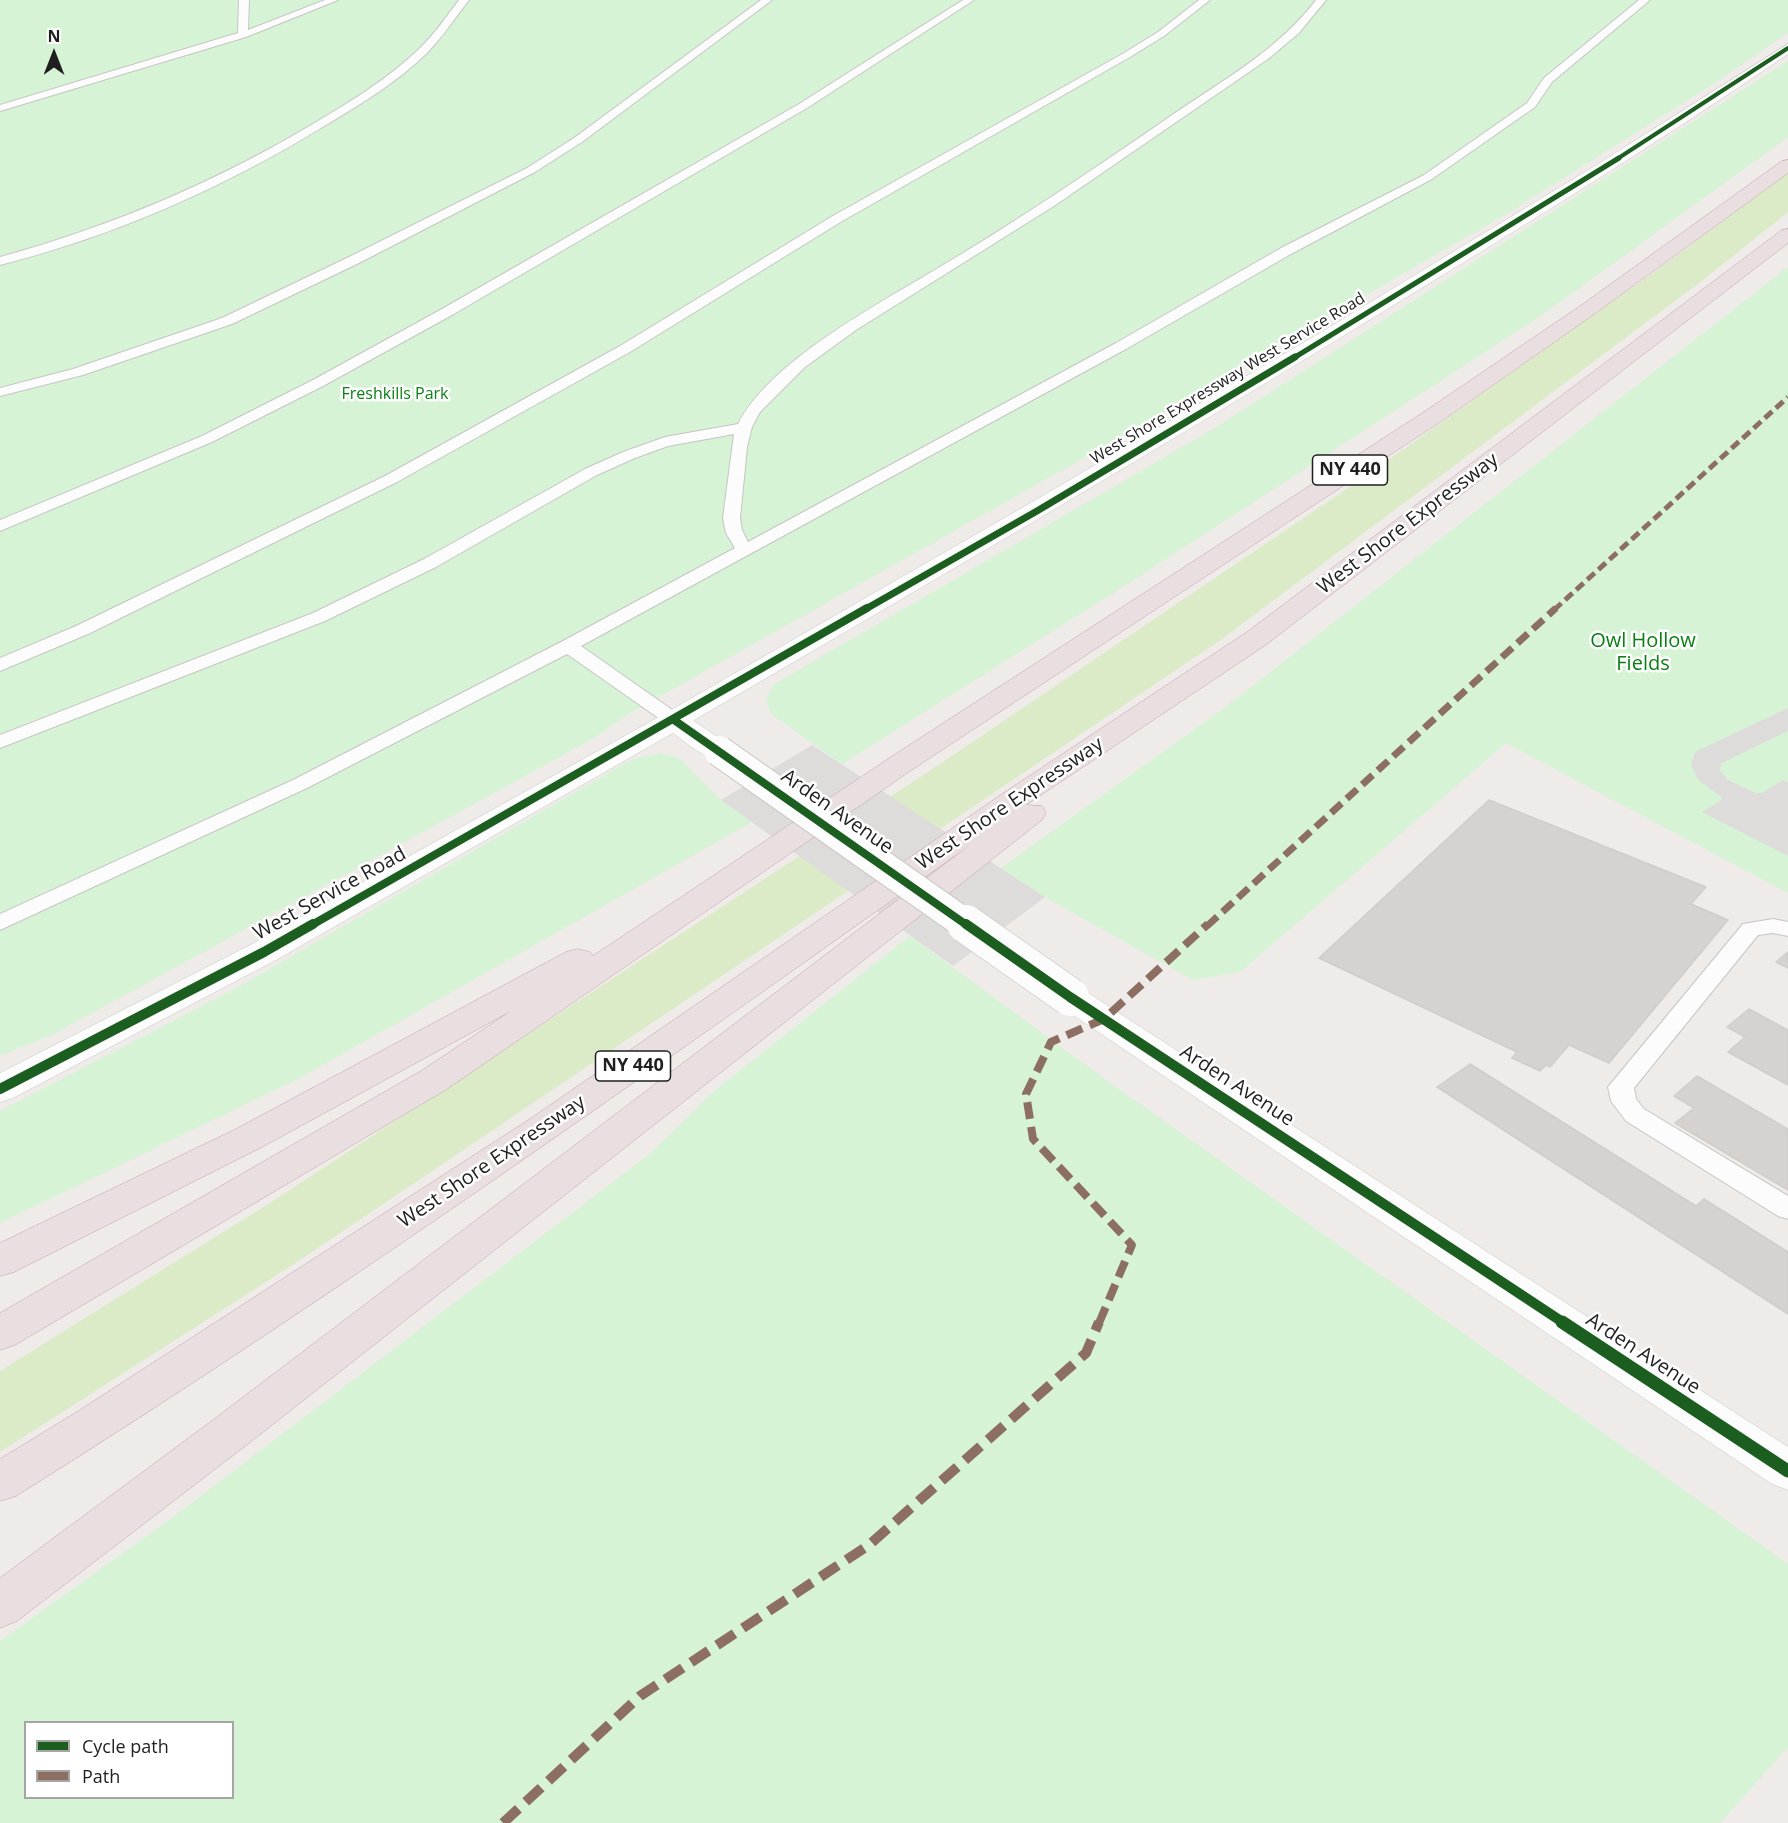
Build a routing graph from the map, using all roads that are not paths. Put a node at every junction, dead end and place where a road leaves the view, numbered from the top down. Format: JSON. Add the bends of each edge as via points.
{"nodes":[{"id":1,"x":244,"y":0,"type":"edge"},
{"id":2,"x":333,"y":0,"type":"edge"},
{"id":3,"x":464,"y":0,"type":"edge"},
{"id":4,"x":767,"y":0,"type":"edge"},
{"id":5,"x":969,"y":0,"type":"edge"},
{"id":6,"x":1205,"y":0,"type":"edge"},
{"id":7,"x":1321,"y":0,"type":"edge"},
{"id":8,"x":1645,"y":0,"type":"edge"},
{"id":9,"x":243,"y":35,"type":"junction"},
{"id":10,"x":1788,"y":48,"type":"edge"},
{"id":11,"x":0,"y":108,"type":"edge"},
{"id":12,"x":1788,"y":165,"type":"edge"},
{"id":13,"x":1788,"y":234,"type":"edge"},
{"id":14,"x":0,"y":261,"type":"edge"},
{"id":15,"x":0,"y":392,"type":"edge"},
{"id":16,"x":744,"y":428,"type":"junction"},
{"id":17,"x":0,"y":526,"type":"edge"},
{"id":18,"x":745,"y":550,"type":"junction"},
{"id":19,"x":1257,"y":638,"type":"junction"},
{"id":20,"x":568,"y":646,"type":"junction"},
{"id":21,"x":0,"y":664,"type":"edge"},
{"id":22,"x":674,"y":720,"type":"junction"},
{"id":23,"x":0,"y":741,"type":"edge"},
{"id":24,"x":902,"y":763,"type":"junction"},
{"id":25,"x":0,"y":923,"type":"edge"},
{"id":26,"x":1788,"y":929,"type":"edge"},
{"id":27,"x":0,"y":1089,"type":"edge"},
{"id":28,"x":1788,"y":1209,"type":"edge"},
{"id":29,"x":0,"y":1261,"type":"edge"},
{"id":30,"x":0,"y":1334,"type":"edge"},
{"id":31,"x":1788,"y":1471,"type":"edge"},
{"id":32,"x":0,"y":1482,"type":"edge"},
{"id":33,"x":0,"y":1606,"type":"edge"}],
"edges":[{"from":1,"to":9,"type":"lane"},
{"from":2,"to":9,"type":"lane"},
{"from":3,"to":14,"type":"lane","via":[[424,50],[384,84],[274,153],[116,224]]},
{"from":4,"to":15,"type":"lane","via":[[578,140],[521,175],[227,321],[89,368]]},
{"from":5,"to":17,"type":"lane","via":[[802,106],[318,383],[207,439]]},
{"from":6,"to":21,"type":"lane","via":[[1127,55],[834,220],[625,349],[401,473],[103,620]]},
{"from":7,"to":16,"type":"lane","via":[[1293,34],[1256,63],[1127,152],[814,351],[754,409]]},
{"from":8,"to":18,"type":"lane","via":[[1548,80],[1530,105],[1428,177],[1286,251],[1121,346]]},
{"from":9,"to":11,"type":"lane"},
{"from":10,"to":22,"type":"street","name":"West Shore Expressway West Service Road","via":[[1583,181],[1274,370]]},
{"from":12,"to":24,"type":"highway","number":"NY 440","via":[[1435,414]]},
{"from":13,"to":19,"type":"highway","name":"West Shore Expressway","number":"NY 440"},
{"from":16,"to":18,"type":"lane","via":[[732,522],[735,536]]},
{"from":16,"to":23,"type":"lane","via":[[665,442],[629,455],[591,472],[430,563],[319,617]]},
{"from":18,"to":20,"type":"lane"},
{"from":19,"to":32,"type":"highway","name":"West Shore Expressway","number":"NY 440","via":[[1013,800],[543,1128],[96,1423]]},
{"from":19,"to":33,"type":"highway"},
{"from":20,"to":22,"type":"lane"},
{"from":20,"to":25,"type":"lane","via":[[300,784]]},
{"from":22,"to":27,"type":"street","name":"West Service Road","via":[[264,952]]},
{"from":22,"to":31,"type":"street","name":"Arden Avenue","bridge":true,"via":[[1070,997]]},
{"from":24,"to":29,"type":"highway","via":[[575,962],[249,1138]]},
{"from":24,"to":30,"type":"highway","number":"NY 440","via":[[434,1080]]},
{"from":26,"to":28,"type":"lane","via":[[1751,929],[1622,1087],[1624,1101],[1635,1115]]}]}
